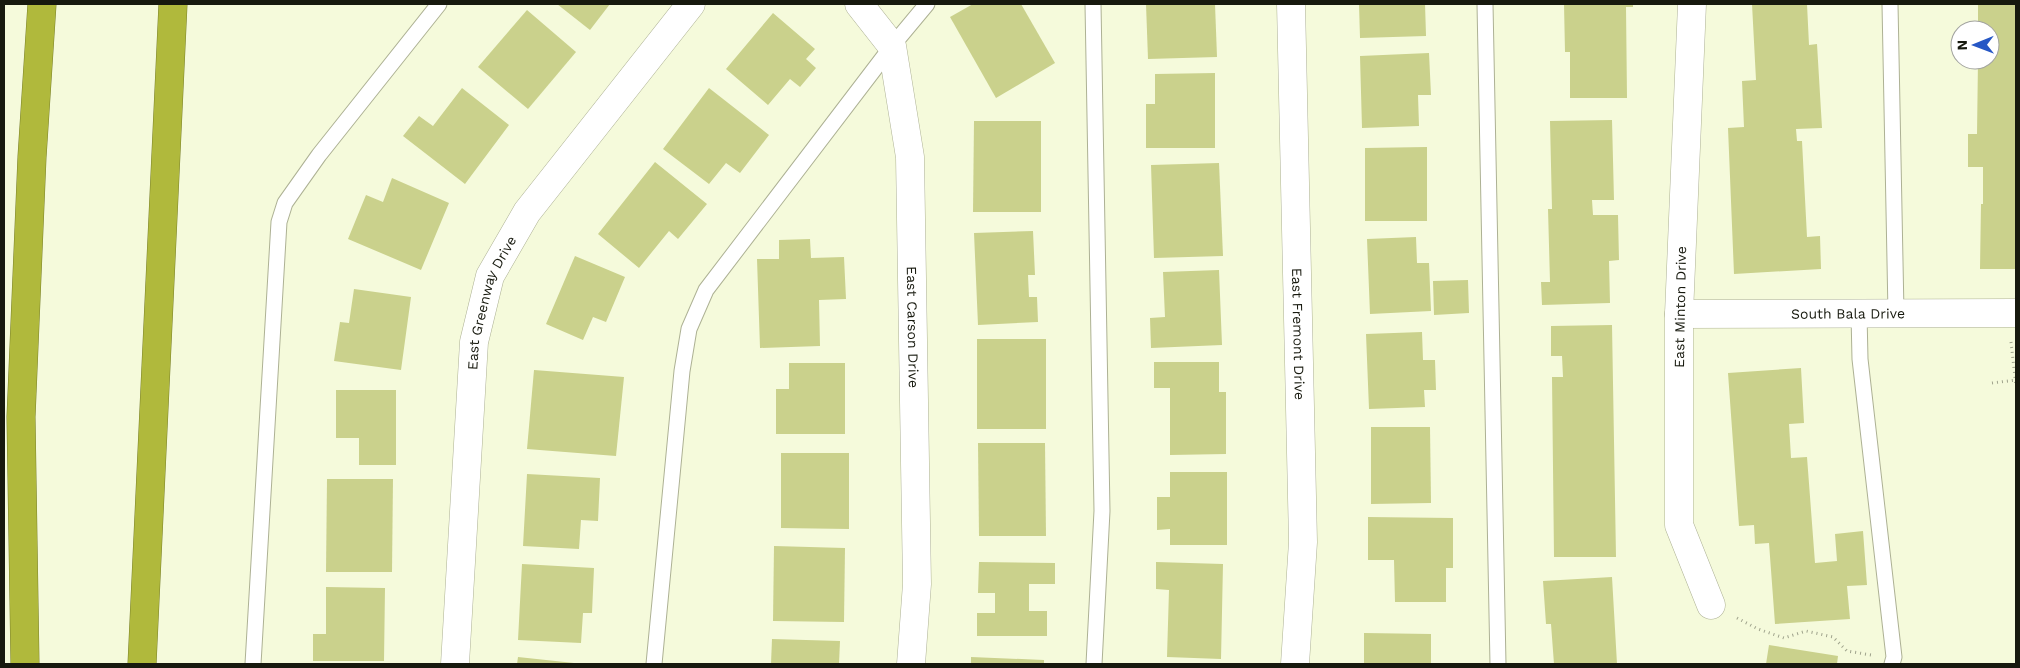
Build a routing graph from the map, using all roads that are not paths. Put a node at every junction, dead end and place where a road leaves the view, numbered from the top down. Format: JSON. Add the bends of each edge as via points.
{"nodes":[{"id":1,"x":42,"y":4,"type":"edge"},
{"id":2,"x":172,"y":4,"type":"edge"},
{"id":3,"x":439,"y":4,"type":"edge"},
{"id":4,"x":691,"y":4,"type":"edge"},
{"id":5,"x":859,"y":4,"type":"edge"},
{"id":6,"x":927,"y":4,"type":"edge"},
{"id":7,"x":1093,"y":4,"type":"edge"},
{"id":8,"x":1291,"y":4,"type":"edge"},
{"id":9,"x":1485,"y":4,"type":"edge"},
{"id":10,"x":1692,"y":4,"type":"edge"},
{"id":11,"x":1890,"y":4,"type":"edge"},
{"id":12,"x":892,"y":46,"type":"junction"},
{"id":13,"x":1896,"y":313,"type":"junction"},
{"id":14,"x":1679,"y":314,"type":"junction"},
{"id":15,"x":1859,"y":314,"type":"junction"},
{"id":16,"x":2013,"y":314,"type":"edge"},
{"id":17,"x":1711,"y":605,"type":"road end"},
{"id":18,"x":1893,"y":663,"type":"edge"},
{"id":19,"x":25,"y":664,"type":"edge"},
{"id":20,"x":142,"y":664,"type":"edge"},
{"id":21,"x":253,"y":664,"type":"edge"},
{"id":22,"x":455,"y":664,"type":"edge"},
{"id":23,"x":654,"y":664,"type":"edge"},
{"id":24,"x":910,"y":664,"type":"edge"},
{"id":25,"x":1094,"y":664,"type":"edge"},
{"id":26,"x":1295,"y":664,"type":"edge"},
{"id":27,"x":1498,"y":664,"type":"edge"}],
"edges":[{"from":1,"to":19,"type":"highway","via":[[31,167],[21,417]]},
{"from":2,"to":20,"type":"highway"},
{"from":3,"to":21,"type":"lane","via":[[319,155],[285,202],[279,222]]},
{"from":4,"to":22,"type":"street","name":"East Greenway Drive","via":[[527,212],[490,276],[474,342]]},
{"from":5,"to":12,"type":"street","name":"East Carson Drive"},
{"from":6,"to":12,"type":"lane"},
{"from":7,"to":25,"type":"lane","via":[[1102,511]]},
{"from":8,"to":26,"type":"street","name":"East Fremont Drive","via":[[1303,542]]},
{"from":9,"to":27,"type":"lane"},
{"from":10,"to":14,"type":"street","name":"East Minton Drive"},
{"from":11,"to":13,"type":"lane"},
{"from":12,"to":23,"type":"lane","via":[[706,290],[689,329],[682,371]]},
{"from":12,"to":24,"type":"street","name":"East Carson Drive","via":[[910,157],[917,584]]},
{"from":13,"to":15,"type":"street","name":"South Bala Drive"},
{"from":13,"to":16,"type":"street","name":"South Bala Drive"},
{"from":14,"to":15,"type":"street","name":"South Bala Drive"},
{"from":14,"to":17,"type":"street","name":"East Minton Drive","via":[[1678,525]]},
{"from":15,"to":18,"type":"lane","via":[[1860,359]]}]}
